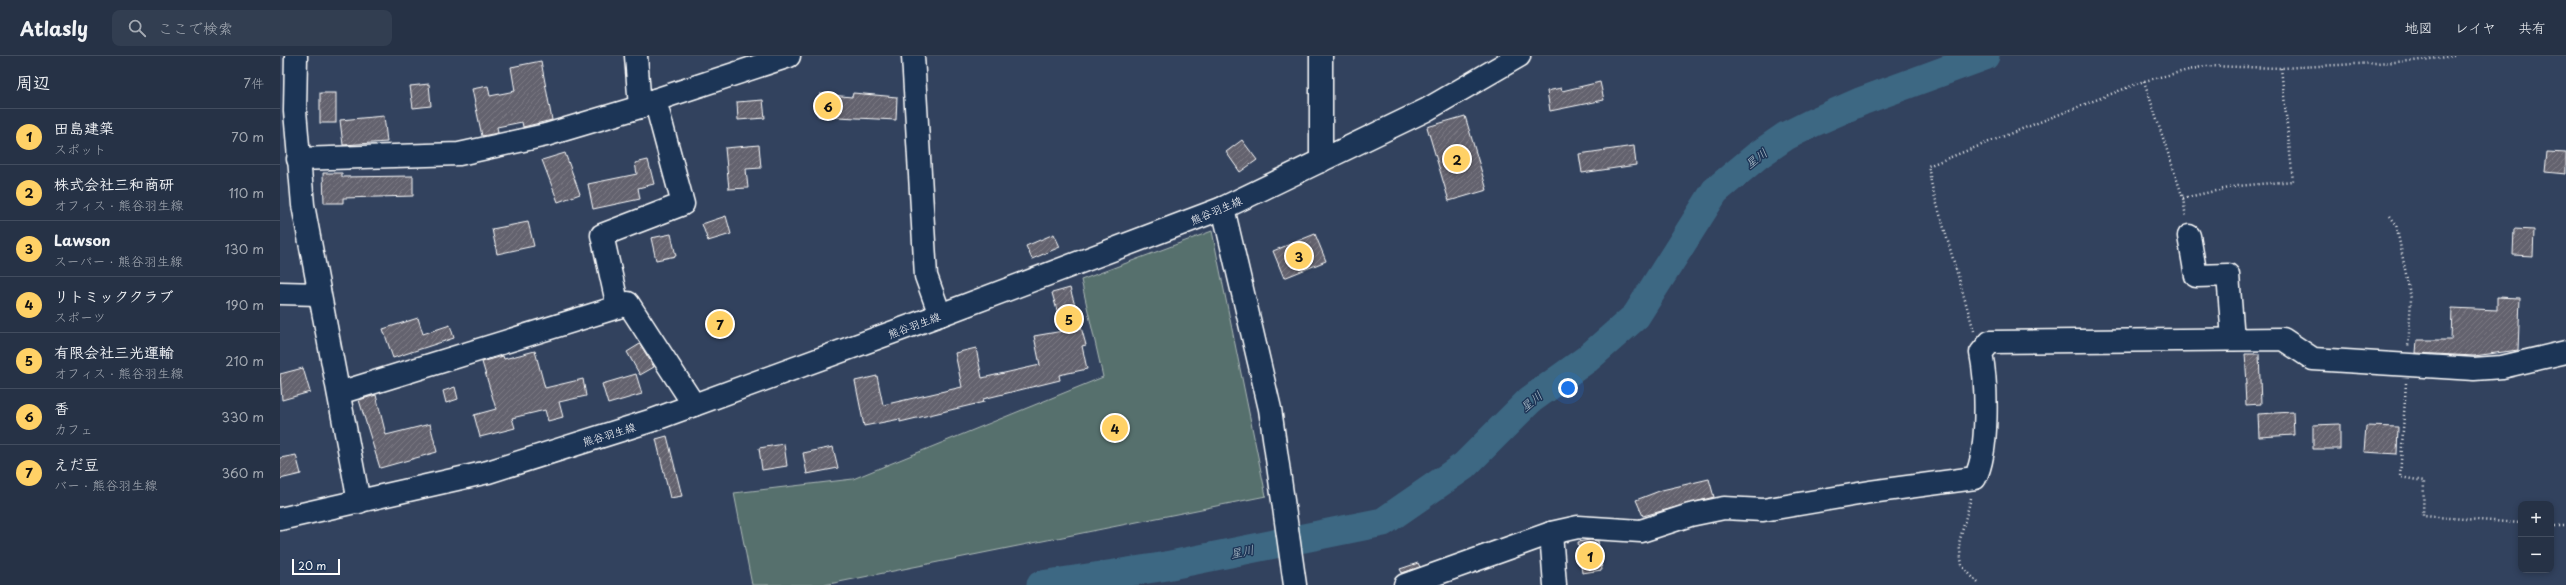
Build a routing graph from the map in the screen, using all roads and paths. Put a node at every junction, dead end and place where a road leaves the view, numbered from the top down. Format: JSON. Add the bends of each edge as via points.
{"nodes":[{"id":1,"x":296,"y":56,"type":"edge"},
{"id":2,"x":636,"y":56,"type":"edge"},
{"id":3,"x":789,"y":56,"type":"edge"},
{"id":4,"x":913,"y":56,"type":"edge"},
{"id":5,"x":1321,"y":56,"type":"edge"},
{"id":6,"x":1519,"y":56,"type":"edge"},
{"id":7,"x":2455,"y":56,"type":"edge"},
{"id":8,"x":2281,"y":68,"type":"junction"},
{"id":9,"x":2144,"y":80,"type":"junction"},
{"id":10,"x":648,"y":104,"type":"junction"},
{"id":11,"x":298,"y":159,"type":"junction"},
{"id":12,"x":1321,"y":161,"type":"junction"},
{"id":13,"x":2183,"y":198,"type":"junction"},
{"id":14,"x":1224,"y":208,"type":"junction"},
{"id":15,"x":2390,"y":216,"type":"dead end"},
{"id":16,"x":2189,"y":236,"type":"joint"},
{"id":17,"x":280,"y":293,"type":"edge"},
{"id":18,"x":319,"y":294,"type":"junction"},
{"id":19,"x":618,"y":307,"type":"junction"},
{"id":20,"x":940,"y":315,"type":"junction"},
{"id":21,"x":2233,"y":339,"type":"junction"},
{"id":22,"x":2566,"y":352,"type":"edge"},
{"id":23,"x":1980,"y":353,"type":"junction"},
{"id":24,"x":2407,"y":365,"type":"junction"},
{"id":25,"x":339,"y":393,"type":"junction"},
{"id":26,"x":694,"y":405,"type":"junction"},
{"id":27,"x":1976,"y":478,"type":"junction"},
{"id":28,"x":359,"y":502,"type":"junction"},
{"id":29,"x":280,"y":519,"type":"edge"},
{"id":30,"x":2518,"y":523,"type":"edge"},
{"id":31,"x":2554,"y":526,"type":"edge"},
{"id":32,"x":2566,"y":526,"type":"edge"},
{"id":33,"x":1551,"y":533,"type":"junction"},
{"id":34,"x":1295,"y":585,"type":"edge"},
{"id":35,"x":1405,"y":585,"type":"edge"},
{"id":36,"x":1555,"y":585,"type":"edge"},
{"id":37,"x":1980,"y":585,"type":"edge"}],
"edges":[{"from":1,"to":11,"type":"street","via":[[295,111]]},
{"from":2,"to":10,"type":"street"},
{"from":3,"to":10,"type":"street"},
{"from":4,"to":20,"type":"street","via":[[926,276]]},
{"from":5,"to":12,"type":"street"},
{"from":6,"to":12,"type":"street","name":"熊谷羽生線","via":[[1426,110]]},
{"from":7,"to":8,"type":"path","via":[[2413,61]]},
{"from":8,"to":9,"type":"path","via":[[2205,66]]},
{"from":8,"to":13,"type":"path","via":[[2293,181],[2238,186]]},
{"from":9,"to":13,"type":"path"},
{"from":9,"to":23,"type":"path","via":[[1928,166]]},
{"from":10,"to":11,"type":"street","via":[[546,135],[459,154]]},
{"from":10,"to":19,"type":"street","via":[[683,204],[602,235]]},
{"from":11,"to":18,"type":"street","via":[[302,205]]},
{"from":12,"to":14,"type":"street","name":"熊谷羽生線"},
{"from":13,"to":16,"type":"path"},
{"from":14,"to":20,"type":"street","name":"熊谷羽生線"},
{"from":14,"to":34,"type":"street","via":[[1270,410]]},
{"from":15,"to":24,"type":"path","via":[[2396,224],[2411,299]]},
{"from":16,"to":21,"type":"street","via":[[2196,276],[2228,275]]},
{"from":17,"to":18,"type":"street"},
{"from":18,"to":25,"type":"street"},
{"from":19,"to":25,"type":"street"},
{"from":19,"to":26,"type":"street","via":[[628,303]]},
{"from":20,"to":26,"type":"street","name":"熊谷羽生線"},
{"from":21,"to":23,"type":"street","via":[[1990,342]]},
{"from":21,"to":24,"type":"street","via":[[2283,339],[2313,359]]},
{"from":22,"to":24,"type":"street","via":[[2495,368]]},
{"from":23,"to":27,"type":"street","via":[[1985,375],[1985,423],[1980,470]]},
{"from":24,"to":30,"type":"path","via":[[2400,477],[2424,481],[2423,516]]},
{"from":25,"to":28,"type":"street"},
{"from":26,"to":28,"type":"street","name":"熊谷羽生線","via":[[488,472]]},
{"from":27,"to":33,"type":"street","via":[[1763,510],[1724,508],[1690,515],[1641,531],[1578,527]]},
{"from":27,"to":37,"type":"path","via":[[1959,543],[1962,566]]},
{"from":28,"to":29,"type":"street","name":"熊谷羽生線"},
{"from":31,"to":32,"type":"path"},
{"from":33,"to":35,"type":"street"},
{"from":33,"to":36,"type":"street"}]}
